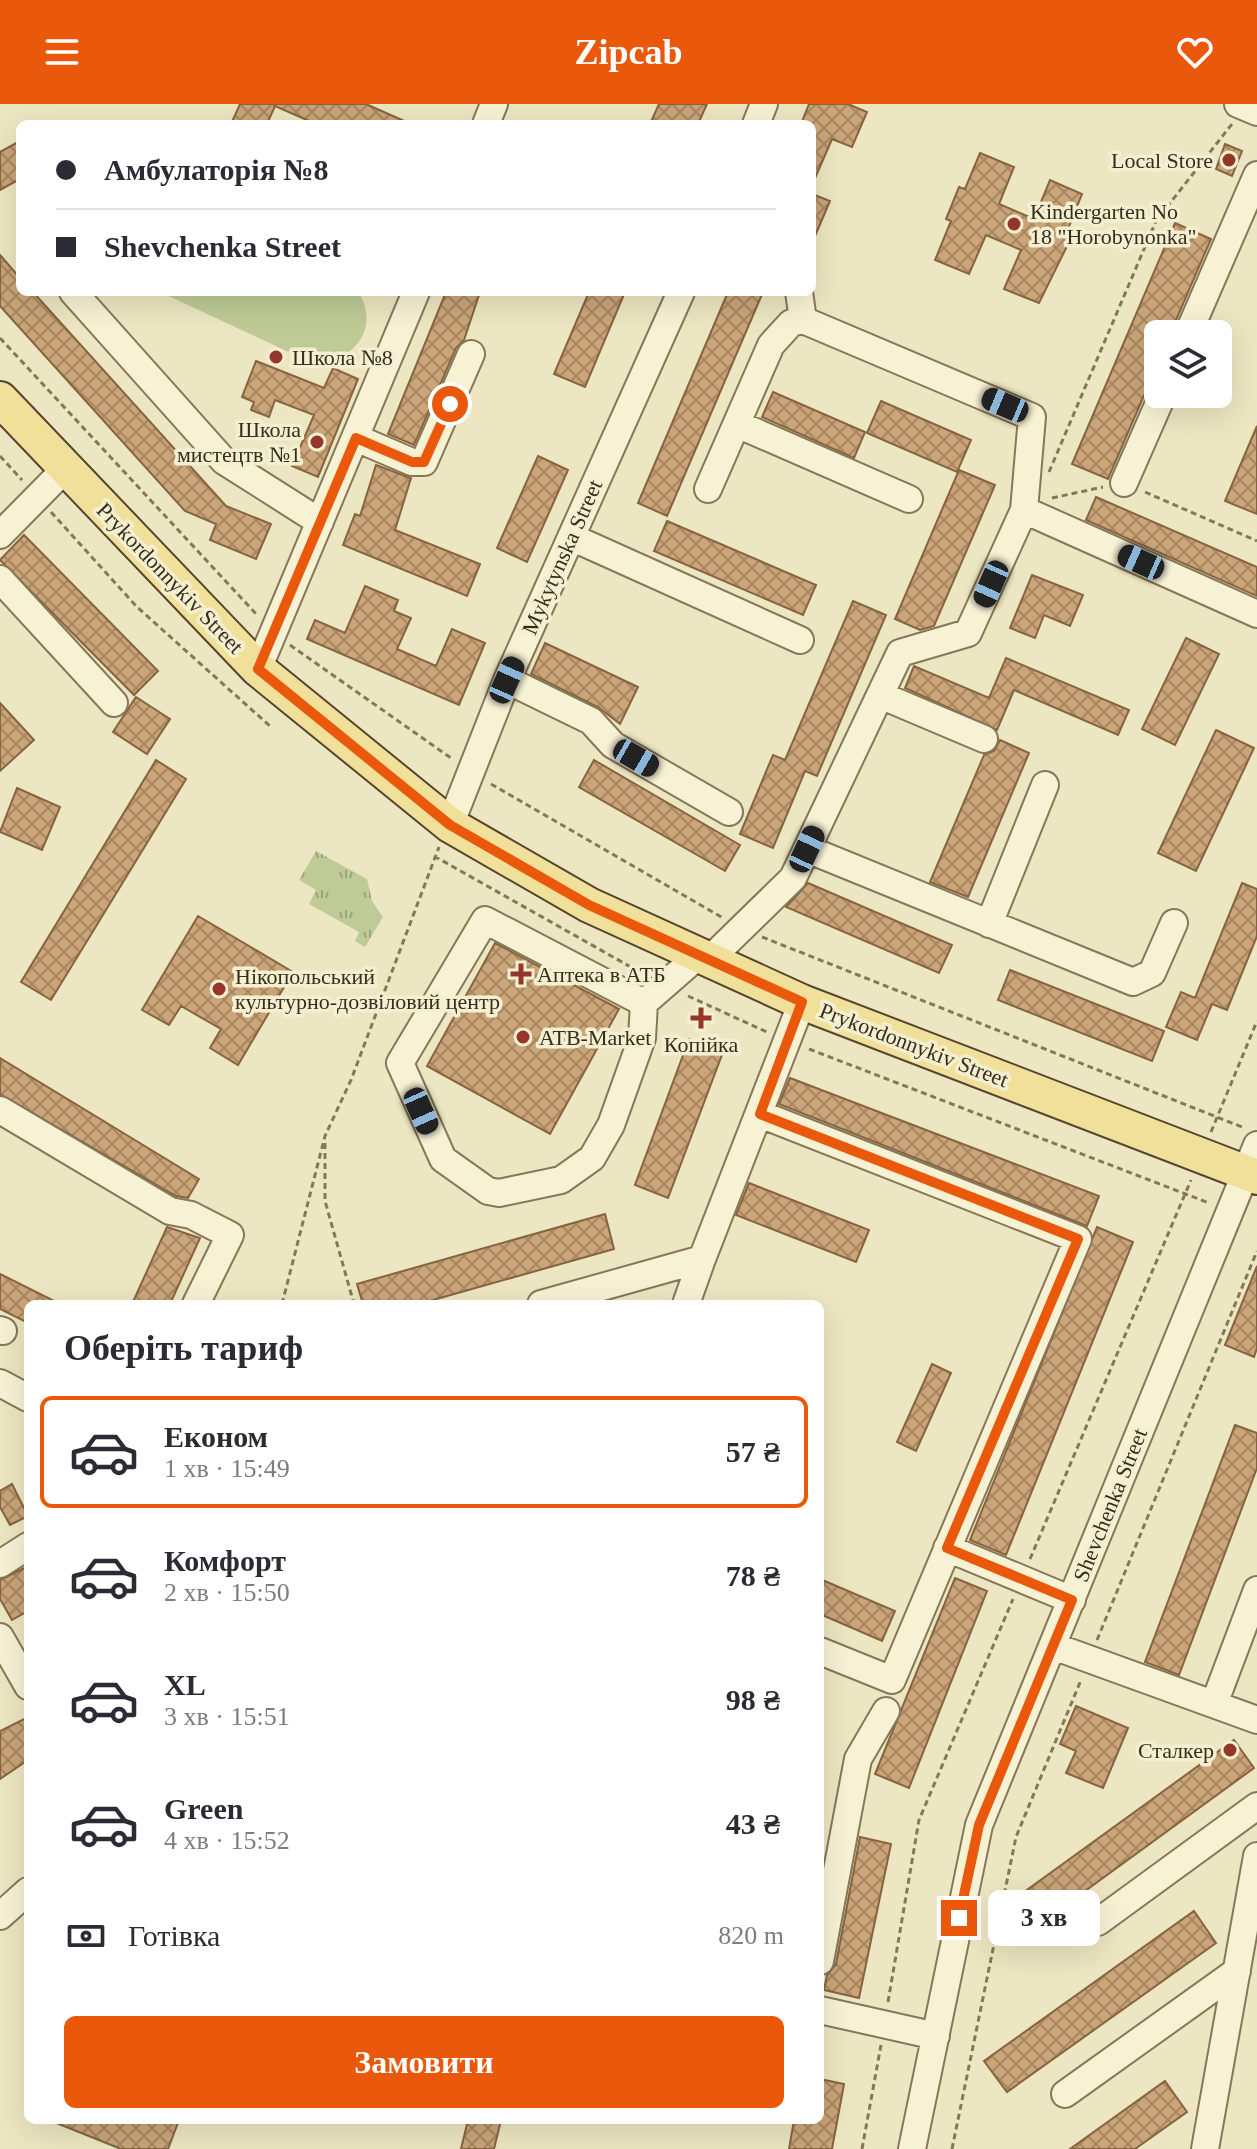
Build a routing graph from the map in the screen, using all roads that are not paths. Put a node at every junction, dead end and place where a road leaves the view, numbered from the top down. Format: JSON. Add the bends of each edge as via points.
{"nodes":[{"id":1,"x":1257,"y":175,"type":"edge"},
{"id":2,"x":77,"y":296,"type":"edge"},
{"id":3,"x":414,"y":296,"type":"edge"},
{"id":4,"x":679,"y":296,"type":"edge"},
{"id":5,"x":800,"y":296,"type":"edge"},
{"id":6,"x":803,"y":320,"type":"junction"},
{"id":7,"x":1194,"y":320,"type":"edge"},
{"id":8,"x":471,"y":354,"type":"dead end"},
{"id":9,"x":0,"y":399,"type":"edge"},
{"id":10,"x":1157,"y":408,"type":"edge"},
{"id":11,"x":737,"y":424,"type":"junction"},
{"id":12,"x":356,"y":438,"type":"junction"},
{"id":13,"x":65,"y":469,"type":"junction"},
{"id":14,"x":1124,"y":483,"type":"road end"},
{"id":15,"x":708,"y":489,"type":"dead end"},
{"id":16,"x":909,"y":499,"type":"dead end"},
{"id":17,"x":1025,"y":507,"type":"junction"},
{"id":18,"x":320,"y":522,"type":"junction"},
{"id":19,"x":0,"y":535,"type":"edge"},
{"id":20,"x":571,"y":537,"type":"junction"},
{"id":21,"x":0,"y":579,"type":"edge"},
{"id":22,"x":1257,"y":614,"type":"edge"},
{"id":23,"x":800,"y":640,"type":"dead end"},
{"id":24,"x":258,"y":669,"type":"junction"},
{"id":25,"x":507,"y":680,"type":"junction"},
{"id":26,"x":880,"y":695,"type":"junction"},
{"id":27,"x":114,"y":703,"type":"dead end"},
{"id":28,"x":984,"y":739,"type":"dead end"},
{"id":29,"x":1045,"y":785,"type":"dead end"},
{"id":30,"x":729,"y":812,"type":"dead end"},
{"id":31,"x":450,"y":825,"type":"junction"},
{"id":32,"x":807,"y":849,"type":"junction"},
{"id":33,"x":1174,"y":923,"type":"dead end"},
{"id":34,"x":989,"y":924,"type":"junction"},
{"id":35,"x":704,"y":957,"type":"junction"},
{"id":36,"x":802,"y":1002,"type":"junction"},
{"id":37,"x":644,"y":1003,"type":"junction"},
{"id":38,"x":0,"y":1110,"type":"edge"},
{"id":39,"x":760,"y":1114,"type":"junction"},
{"id":40,"x":1251,"y":1155,"type":"edge"},
{"id":41,"x":702,"y":1259,"type":"junction"},
{"id":42,"x":198,"y":1300,"type":"edge"},
{"id":43,"x":555,"y":1300,"type":"edge"},
{"id":44,"x":687,"y":1300,"type":"edge"},
{"id":45,"x":0,"y":1383,"type":"edge"},
{"id":46,"x":24,"y":1396,"type":"edge"},
{"id":47,"x":947,"y":1548,"type":"junction"},
{"id":48,"x":24,"y":1549,"type":"edge"},
{"id":49,"x":0,"y":1564,"type":"edge"},
{"id":50,"x":1257,"y":1590,"type":"edge"},
{"id":51,"x":1072,"y":1600,"type":"junction"},
{"id":52,"x":0,"y":1637,"type":"edge"},
{"id":53,"x":1053,"y":1646,"type":"junction"},
{"id":54,"x":824,"y":1653,"type":"edge"},
{"id":55,"x":24,"y":1679,"type":"edge"},
{"id":56,"x":1214,"y":1704,"type":"junction"},
{"id":57,"x":886,"y":1711,"type":"dead end"},
{"id":58,"x":1257,"y":1720,"type":"edge"},
{"id":59,"x":1257,"y":1806,"type":"edge"},
{"id":60,"x":1257,"y":1856,"type":"edge"},
{"id":61,"x":24,"y":1895,"type":"edge"},
{"id":62,"x":0,"y":1916,"type":"edge"},
{"id":63,"x":1098,"y":1922,"type":"dead end"},
{"id":64,"x":824,"y":1940,"type":"edge"},
{"id":65,"x":1237,"y":1971,"type":"junction"},
{"id":66,"x":824,"y":2011,"type":"edge"},
{"id":67,"x":936,"y":2036,"type":"junction"},
{"id":68,"x":1065,"y":2094,"type":"dead end"},
{"id":69,"x":1206,"y":2141,"type":"edge"},
{"id":70,"x":912,"y":2149,"type":"edge"},
{"id":71,"x":1185,"y":2149,"type":"edge"}],
"edges":[{"from":1,"to":7,"type":"street"},
{"from":2,"to":18,"type":"street","via":[[224,461]]},
{"from":3,"to":12,"type":"street"},
{"from":4,"to":20,"type":"street","name":"Mykytynska Street"},
{"from":5,"to":6,"type":"street"},
{"from":6,"to":11,"type":"street","via":[[791,323],[771,345]]},
{"from":6,"to":17,"type":"street","via":[[1032,417]]},
{"from":8,"to":12,"type":"street","via":[[424,462]]},
{"from":9,"to":13,"type":"main road","name":"Prykordonnykiv Street"},
{"from":10,"to":14,"type":"street"},
{"from":11,"to":15,"type":"street"},
{"from":11,"to":16,"type":"street"},
{"from":12,"to":18,"type":"street"},
{"from":13,"to":19,"type":"street"},
{"from":13,"to":24,"type":"main road","name":"Prykordonnykiv Street"},
{"from":17,"to":22,"type":"street"},
{"from":17,"to":26,"type":"street","via":[[968,633],[900,653]]},
{"from":18,"to":24,"type":"street"},
{"from":20,"to":23,"type":"street"},
{"from":20,"to":25,"type":"street","name":"Mykytynska Street"},
{"from":21,"to":27,"type":"street"},
{"from":24,"to":31,"type":"main road","name":"Prykordonnykiv Street"},
{"from":25,"to":30,"type":"street","via":[[591,721],[613,745]]},
{"from":25,"to":31,"type":"street","name":"Mykytynska Street"},
{"from":26,"to":28,"type":"street"},
{"from":26,"to":32,"type":"street"},
{"from":29,"to":34,"type":"street"},
{"from":31,"to":35,"type":"main road","name":"Prykordonnykiv Street","via":[[589,905]]},
{"from":32,"to":34,"type":"street"},
{"from":32,"to":35,"type":"street","via":[[793,878]]},
{"from":33,"to":34,"type":"street","via":[[1152,973],[1133,982]]},
{"from":35,"to":36,"type":"main road","name":"Prykordonnykiv Street"},
{"from":35,"to":37,"type":"street"},
{"from":36,"to":39,"type":"street"},
{"from":36,"to":40,"type":"main road","name":"Prykordonnykiv Street","via":[[1202,1155]]},
{"from":37,"to":37,"type":"street","via":[[485,920],[400,1063],[443,1159],[499,1193],[561,1180],[592,1158],[611,1125],[642,1038]]},
{"from":38,"to":42,"type":"street","via":[[170,1211],[191,1215],[230,1235]]},
{"from":39,"to":41,"type":"street"},
{"from":39,"to":47,"type":"street","via":[[1078,1239]]},
{"from":40,"to":51,"type":"street","name":"Shevchenka Street"},
{"from":41,"to":43,"type":"street"},
{"from":41,"to":44,"type":"street"},
{"from":45,"to":46,"type":"street"},
{"from":47,"to":51,"type":"street"},
{"from":47,"to":54,"type":"street","via":[[892,1680]]},
{"from":48,"to":49,"type":"street"},
{"from":50,"to":56,"type":"street"},
{"from":51,"to":53,"type":"street","name":"Shevchenka Street"},
{"from":52,"to":55,"type":"street"},
{"from":53,"to":56,"type":"street"},
{"from":53,"to":67,"type":"street","name":"Shevchenka Street","via":[[979,1825]]},
{"from":56,"to":58,"type":"street"},
{"from":57,"to":64,"type":"street","via":[[858,1759]]},
{"from":59,"to":63,"type":"street"},
{"from":60,"to":65,"type":"street"},
{"from":61,"to":62,"type":"street"},
{"from":65,"to":68,"type":"street"},
{"from":65,"to":69,"type":"street"},
{"from":66,"to":67,"type":"street"},
{"from":67,"to":70,"type":"street","name":"Shevchenka Street"},
{"from":69,"to":71,"type":"street"}]}
